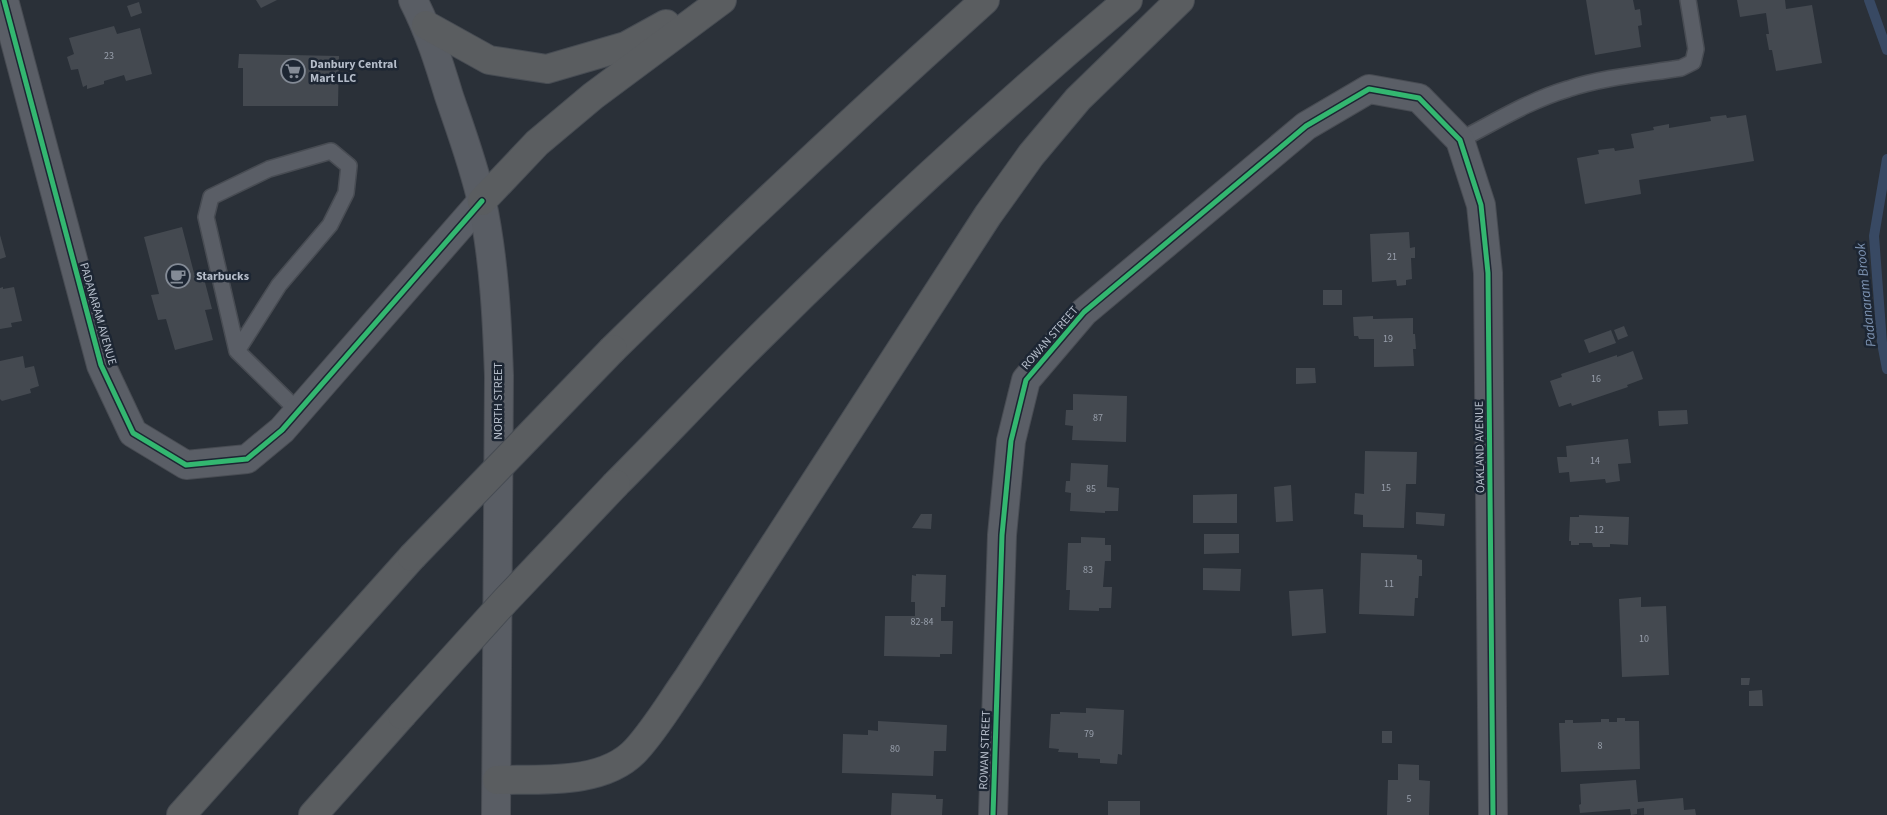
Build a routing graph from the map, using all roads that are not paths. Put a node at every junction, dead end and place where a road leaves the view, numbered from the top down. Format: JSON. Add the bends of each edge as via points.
{"nodes":[{"id":1,"x":4,"y":0,"type":"edge"},
{"id":2,"x":414,"y":0,"type":"edge"},
{"id":3,"x":712,"y":0,"type":"edge"},
{"id":4,"x":722,"y":0,"type":"edge"},
{"id":5,"x":985,"y":0,"type":"edge"},
{"id":6,"x":1128,"y":0,"type":"edge"},
{"id":7,"x":1180,"y":0,"type":"edge"},
{"id":8,"x":1688,"y":0,"type":"edge"},
{"id":9,"x":426,"y":25,"type":"junction"},
{"id":10,"x":1419,"y":98,"type":"joint"},
{"id":11,"x":1460,"y":140,"type":"junction"},
{"id":12,"x":482,"y":202,"type":"junction"},
{"id":13,"x":237,"y":351,"type":"junction"},
{"id":14,"x":298,"y":411,"type":"junction"},
{"id":15,"x":497,"y":780,"type":"junction"},
{"id":16,"x":181,"y":815,"type":"edge"},
{"id":17,"x":313,"y":815,"type":"edge"},
{"id":18,"x":496,"y":815,"type":"edge"},
{"id":19,"x":993,"y":815,"type":"edge"},
{"id":20,"x":1493,"y":815,"type":"edge"}],
"edges":[{"from":1,"to":14,"type":"street","name":"PADANARAM AVENUE","via":[[101,365],[133,433],[186,465],[247,459],[282,430]]},
{"from":2,"to":9,"type":"main road","name":"NORTH STREET"},
{"from":3,"to":9,"type":"highway","via":[[626,46],[547,69],[489,60]]},
{"from":4,"to":12,"type":"highway","via":[[537,143]]},
{"from":5,"to":16,"type":"highway","bridge":true,"via":[[743,221],[613,349],[412,557]]},
{"from":6,"to":17,"type":"highway","bridge":true,"via":[[876,224],[746,351],[505,601]]},
{"from":7,"to":15,"type":"highway","via":[[1078,98],[988,215],[688,678],[635,751],[594,774],[575,778]]},
{"from":8,"to":11,"type":"lane","via":[[1696,49],[1694,62],[1681,68],[1566,89]]},
{"from":9,"to":12,"type":"main road","name":"NORTH STREET"},
{"from":10,"to":11,"type":"street","name":"OAKLAND AVENUE"},
{"from":10,"to":19,"type":"street","name":"ROWAN STREET","via":[[1369,89],[1306,126],[1084,312],[1026,380],[1011,441],[1002,535]]},
{"from":11,"to":20,"type":"street","name":"OAKLAND AVENUE","via":[[1481,205],[1488,273]]},
{"from":12,"to":14,"type":"street","name":"PADANARAM AVENUE"},
{"from":12,"to":15,"type":"main road","name":"NORTH STREET","via":[[496,301],[498,357]]},
{"from":13,"to":13,"type":"lane","via":[[279,285],[330,225],[346,193],[349,166],[331,151],[269,169],[211,197],[206,217]]},
{"from":13,"to":14,"type":"lane"},
{"from":15,"to":18,"type":"main road","name":"NORTH STREET"}]}
